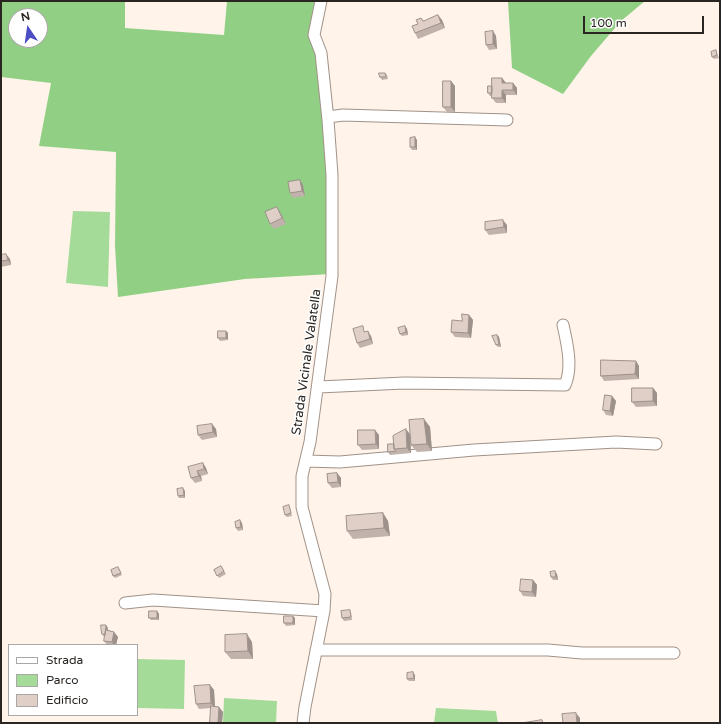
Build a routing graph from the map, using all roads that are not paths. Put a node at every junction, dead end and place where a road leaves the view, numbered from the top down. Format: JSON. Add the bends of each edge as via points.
{"nodes":[{"id":1,"x":321,"y":1,"type":"edge"},
{"id":2,"x":328,"y":116,"type":"junction"},
{"id":3,"x":507,"y":120,"type":"dead end"},
{"id":4,"x":563,"y":325,"type":"dead end"},
{"id":5,"x":318,"y":387,"type":"junction"},
{"id":6,"x":656,"y":444,"type":"dead end"},
{"id":7,"x":306,"y":461,"type":"junction"},
{"id":8,"x":125,"y":603,"type":"dead end"},
{"id":9,"x":324,"y":611,"type":"junction"},
{"id":10,"x":316,"y":650,"type":"junction"},
{"id":11,"x":674,"y":653,"type":"dead end"},
{"id":12,"x":303,"y":723,"type":"edge"}],
"edges":[{"from":1,"to":2,"type":"street","name":"Strada Vicinale Valatella","via":[[314,35],[321,53]]},
{"from":2,"to":3,"type":"street"},
{"from":2,"to":5,"type":"street","name":"Strada Vicinale Valatella","via":[[332,175],[332,276]]},
{"from":4,"to":5,"type":"street","via":[[568,356],[565,385],[404,383]]},
{"from":5,"to":7,"type":"street","name":"Strada Vicinale Valatella"},
{"from":6,"to":7,"type":"street","via":[[616,442],[474,450],[340,462]]},
{"from":7,"to":9,"type":"street","name":"Strada Vicinale Valatella","via":[[302,476],[302,508],[325,594]]},
{"from":8,"to":9,"type":"street","via":[[153,600]]},
{"from":9,"to":10,"type":"street","name":"Strada Vicinale Valatella"},
{"from":10,"to":11,"type":"street"},
{"from":10,"to":12,"type":"street","name":"Strada Vicinale Valatella"}]}
